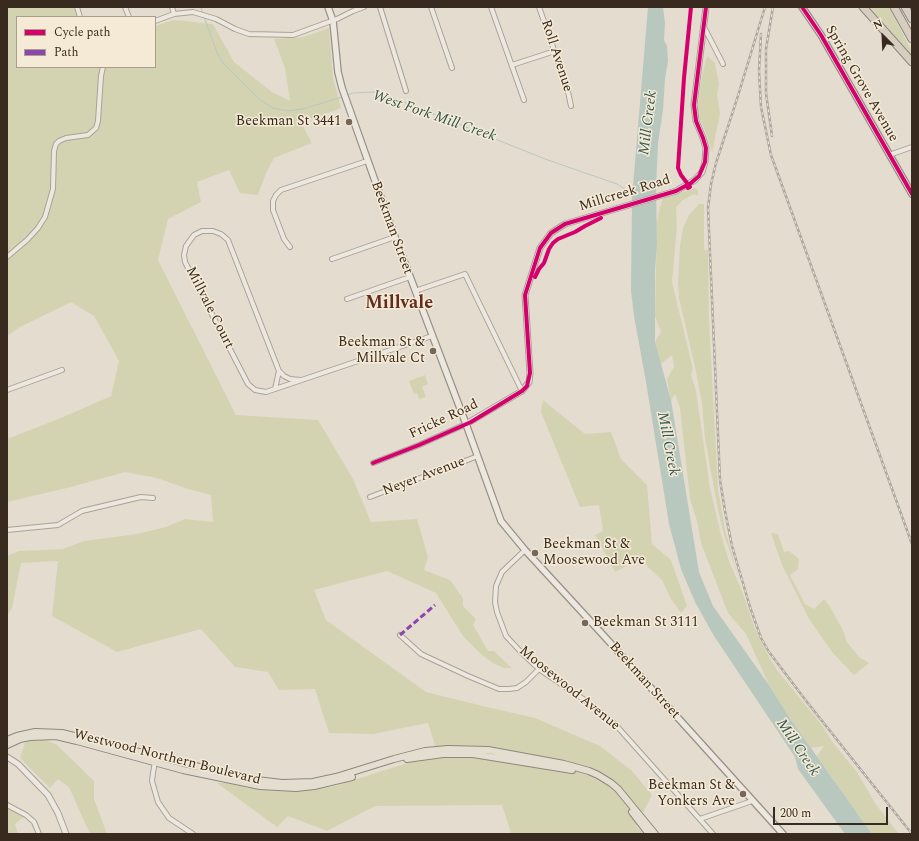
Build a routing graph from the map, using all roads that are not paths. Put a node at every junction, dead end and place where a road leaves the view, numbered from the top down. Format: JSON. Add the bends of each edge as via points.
{"nodes":[{"id":1,"x":172,"y":7,"type":"edge"},
{"id":2,"x":328,"y":7,"type":"edge"},
{"id":3,"x":364,"y":7,"type":"edge"},
{"id":4,"x":380,"y":7,"type":"edge"},
{"id":5,"x":431,"y":7,"type":"edge"},
{"id":6,"x":491,"y":7,"type":"edge"},
{"id":7,"x":539,"y":7,"type":"edge"},
{"id":8,"x":706,"y":7,"type":"edge"},
{"id":9,"x":802,"y":7,"type":"edge"},
{"id":10,"x":864,"y":7,"type":"edge"},
{"id":11,"x":894,"y":7,"type":"edge"},
{"id":12,"x":904,"y":7,"type":"edge"},
{"id":13,"x":174,"y":14,"type":"junction"},
{"id":14,"x":912,"y":19,"type":"edge"},
{"id":15,"x":156,"y":21,"type":"edge"},
{"id":16,"x":333,"y":21,"type":"junction"},
{"id":17,"x":704,"y":26,"type":"junction"},
{"id":18,"x":912,"y":39,"type":"edge"},
{"id":19,"x":555,"y":51,"type":"junction"},
{"id":20,"x":912,"y":62,"type":"edge"},
{"id":21,"x":723,"y":64,"type":"dead end"},
{"id":22,"x":512,"y":65,"type":"junction"},
{"id":23,"x":103,"y":68,"type":"edge"},
{"id":24,"x":452,"y":68,"type":"dead end"},
{"id":25,"x":406,"y":91,"type":"dead end"},
{"id":26,"x":524,"y":100,"type":"dead end"},
{"id":27,"x":571,"y":106,"type":"dead end"},
{"id":28,"x":912,"y":147,"type":"edge"},
{"id":29,"x":889,"y":155,"type":"junction"},
{"id":30,"x":367,"y":161,"type":"junction"},
{"id":31,"x":912,"y":194,"type":"edge"},
{"id":32,"x":395,"y":237,"type":"junction"},
{"id":33,"x":290,"y":247,"type":"dead end"},
{"id":34,"x":7,"y":257,"type":"edge"},
{"id":35,"x":332,"y":259,"type":"dead end"},
{"id":36,"x":410,"y":277,"type":"junction"},
{"id":37,"x":415,"y":291,"type":"junction"},
{"id":38,"x":347,"y":299,"type":"dead end"},
{"id":39,"x":432,"y":336,"type":"junction"},
{"id":40,"x":62,"y":370,"type":"dead end"},
{"id":41,"x":279,"y":371,"type":"junction"},
{"id":42,"x":301,"y":380,"type":"junction"},
{"id":43,"x":275,"y":389,"type":"junction"},
{"id":44,"x":7,"y":390,"type":"edge"},
{"id":45,"x":522,"y":391,"type":"junction"},
{"id":46,"x":466,"y":424,"type":"junction"},
{"id":47,"x":478,"y":456,"type":"junction"},
{"id":48,"x":373,"y":463,"type":"dead end"},
{"id":49,"x":370,"y":497,"type":"dead end"},
{"id":50,"x":153,"y":498,"type":"dead end"},
{"id":51,"x":7,"y":530,"type":"edge"},
{"id":52,"x":525,"y":550,"type":"junction"},
{"id":53,"x":400,"y":635,"type":"dead end"},
{"id":54,"x":539,"y":669,"type":"junction"},
{"id":55,"x":7,"y":740,"type":"edge"},
{"id":56,"x":7,"y":745,"type":"edge"},
{"id":57,"x":7,"y":757,"type":"edge"},
{"id":58,"x":156,"y":759,"type":"junction"},
{"id":59,"x":752,"y":801,"type":"junction"},
{"id":60,"x":7,"y":805,"type":"edge"},
{"id":61,"x":700,"y":819,"type":"junction"},
{"id":62,"x":39,"y":834,"type":"edge"},
{"id":63,"x":66,"y":834,"type":"edge"},
{"id":64,"x":193,"y":834,"type":"edge"},
{"id":65,"x":649,"y":834,"type":"edge"},
{"id":66,"x":655,"y":834,"type":"edge"},
{"id":67,"x":713,"y":834,"type":"edge"},
{"id":68,"x":783,"y":834,"type":"edge"}],
"edges":[{"from":1,"to":13,"type":"street"},
{"from":2,"to":16,"type":"main road","name":"Beekman Street"},
{"from":3,"to":16,"type":"street"},
{"from":4,"to":25,"type":"street"},
{"from":5,"to":24,"type":"street"},
{"from":6,"to":22,"type":"street"},
{"from":7,"to":19,"type":"street","name":"Roll Avenue"},
{"from":8,"to":17,"type":"street","name":"Millcreek Road"},
{"from":9,"to":29,"type":"main road","name":"Spring Grove Avenue","via":[[828,46]]},
{"from":10,"to":20,"type":"highway"},
{"from":11,"to":18,"type":"highway"},
{"from":12,"to":14,"type":"highway"},
{"from":13,"to":15,"type":"street"},
{"from":13,"to":16,"type":"street","via":[[193,12],[255,35],[293,35]]},
{"from":16,"to":30,"type":"main road","name":"Beekman Street","via":[[338,72]]},
{"from":17,"to":21,"type":"street"},
{"from":17,"to":45,"type":"street","name":"Millcreek Road","via":[[694,111],[705,142],[706,155],[702,172],[695,180],[676,191],[565,224],[542,243],[525,295],[530,374],[529,382]]},
{"from":19,"to":22,"type":"street"},
{"from":19,"to":27,"type":"street","name":"Roll Avenue"},
{"from":22,"to":26,"type":"street"},
{"from":23,"to":34,"type":"street","via":[[96,128],[88,135],[66,138],[56,144],[52,190],[45,217],[27,240]]},
{"from":28,"to":29,"type":"street"},
{"from":29,"to":31,"type":"main road","name":"Spring Grove Avenue"},
{"from":30,"to":32,"type":"main road","name":"Beekman Street"},
{"from":30,"to":33,"type":"street","via":[[281,190],[276,194],[272,208],[284,239]]},
{"from":32,"to":35,"type":"street"},
{"from":32,"to":36,"type":"main road","name":"Beekman Street"},
{"from":36,"to":37,"type":"main road","name":"Beekman Street"},
{"from":36,"to":38,"type":"street"},
{"from":37,"to":39,"type":"main road","name":"Beekman Street"},
{"from":37,"to":45,"type":"street","via":[[465,274]]},
{"from":39,"to":42,"type":"street","name":"Millvale Court"},
{"from":39,"to":46,"type":"main road","name":"Beekman Street"},
{"from":40,"to":44,"type":"street"},
{"from":41,"to":42,"type":"street","via":[[290,379]]},
{"from":41,"to":43,"type":"street"},
{"from":41,"to":43,"type":"street","name":"Millvale Court","via":[[228,240],[213,231],[197,233],[186,246],[185,262],[248,384],[255,390],[266,392]]},
{"from":42,"to":43,"type":"street","name":"Millvale Court"},
{"from":45,"to":46,"type":"street","name":"Fricke Road"},
{"from":46,"to":47,"type":"main road","name":"Beekman Street"},
{"from":46,"to":48,"type":"street","name":"Fricke Road"},
{"from":47,"to":49,"type":"street","name":"Neyer Avenue"},
{"from":47,"to":52,"type":"main road","name":"Beekman Street","via":[[501,521]]},
{"from":50,"to":51,"type":"street","via":[[141,497],[82,511],[58,525]]},
{"from":52,"to":54,"type":"street","name":"Moosewood Avenue","via":[[500,576],[494,602],[506,636]]},
{"from":52,"to":59,"type":"main road","name":"Beekman Street"},
{"from":53,"to":54,"type":"street","via":[[421,654],[499,689],[517,688]]},
{"from":54,"to":61,"type":"street","name":"Moosewood Avenue","via":[[614,723]]},
{"from":55,"to":58,"type":"main road","name":"Westwood Northern Boulevard","via":[[35,732],[62,733]]},
{"from":56,"to":58,"type":"main road","name":"Westwood Northern Boulevard","via":[[30,737],[56,736]]},
{"from":57,"to":63,"type":"street","via":[[18,764],[48,795]]},
{"from":58,"to":64,"type":"street","via":[[152,782],[158,802],[169,818]]},
{"from":58,"to":65,"type":"main road","name":"Westwood Northern Boulevard","via":[[182,770],[260,786],[296,788],[341,780],[412,758],[458,753],[488,755],[573,770],[599,780],[621,798]]},
{"from":58,"to":66,"type":"main road","name":"Westwood Northern Boulevard","via":[[248,779],[296,783],[336,777],[425,751],[488,750],[564,764],[598,775],[618,790]]},
{"from":59,"to":61,"type":"street"},
{"from":59,"to":68,"type":"main road","name":"Beekman Street"},
{"from":60,"to":62,"type":"street","via":[[34,822]]},
{"from":61,"to":67,"type":"street","name":"Moosewood Avenue"}]}
